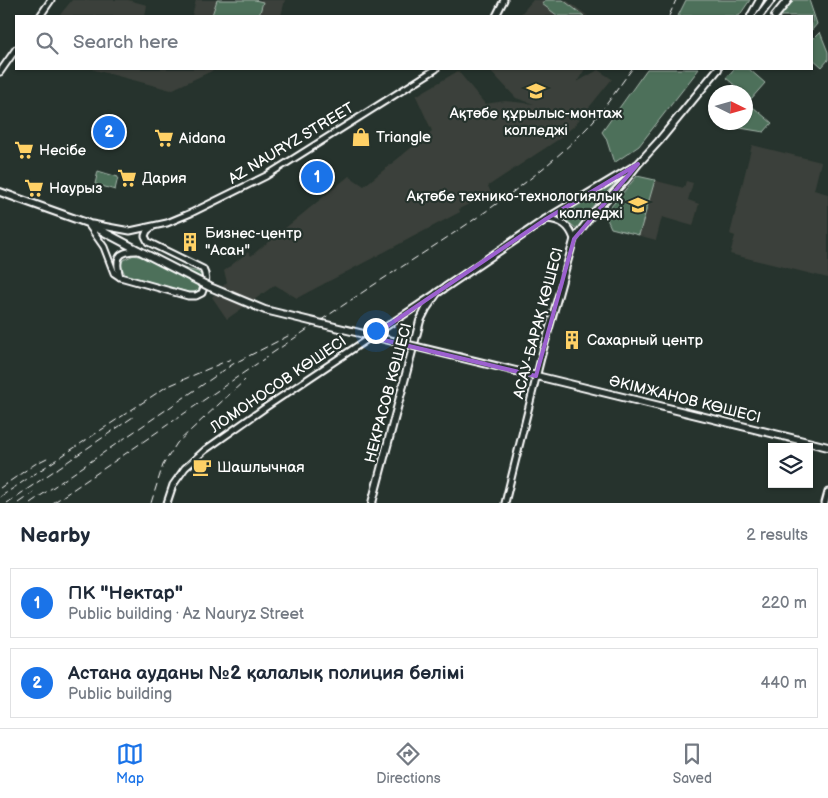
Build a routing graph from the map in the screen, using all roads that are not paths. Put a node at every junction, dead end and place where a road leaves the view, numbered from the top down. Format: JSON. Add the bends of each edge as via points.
{"nodes":[{"id":1,"x":51,"y":0,"type":"edge"},
{"id":2,"x":504,"y":0,"type":"edge"},
{"id":3,"x":760,"y":0,"type":"edge"},
{"id":4,"x":771,"y":0,"type":"edge"},
{"id":5,"x":788,"y":0,"type":"edge"},
{"id":6,"x":41,"y":15,"type":"edge"},
{"id":7,"x":496,"y":15,"type":"edge"},
{"id":8,"x":752,"y":15,"type":"edge"},
{"id":9,"x":760,"y":15,"type":"edge"},
{"id":10,"x":776,"y":15,"type":"edge"},
{"id":11,"x":15,"y":51,"type":"edge"},
{"id":12,"x":434,"y":70,"type":"edge"},
{"id":13,"x":717,"y":70,"type":"edge"},
{"id":14,"x":0,"y":72,"type":"edge"},
{"id":15,"x":636,"y":167,"type":"junction"},
{"id":16,"x":0,"y":192,"type":"edge"},
{"id":17,"x":546,"y":219,"type":"junction"},
{"id":18,"x":87,"y":223,"type":"junction"},
{"id":19,"x":153,"y":227,"type":"junction"},
{"id":20,"x":574,"y":239,"type":"junction"},
{"id":21,"x":140,"y":250,"type":"junction"},
{"id":22,"x":120,"y":278,"type":"junction"},
{"id":23,"x":437,"y":292,"type":"junction"},
{"id":24,"x":536,"y":376,"type":"junction"},
{"id":25,"x":828,"y":447,"type":"edge"},
{"id":26,"x":828,"y":492,"type":"edge"},
{"id":27,"x":167,"y":503,"type":"edge"},
{"id":28,"x":372,"y":503,"type":"edge"},
{"id":29,"x":505,"y":503,"type":"edge"},
{"id":30,"x":825,"y":503,"type":"edge"}],
"edges":[{"from":1,"to":6,"type":"street"},
{"from":2,"to":7,"type":"street"},
{"from":3,"to":8,"type":"main road"},
{"from":4,"to":9,"type":"main road"},
{"from":5,"to":10,"type":"main road"},
{"from":11,"to":14,"type":"street"},
{"from":12,"to":19,"type":"street","name":"AZ NAURYZ STREET","via":[[266,176],[191,213]]},
{"from":13,"to":15,"type":"main road","name":"ЛОМОНОСОВ КӨШЕСІ"},
{"from":15,"to":17,"type":"main road","name":"ЛОМОНОСОВ КӨШЕСІ"},
{"from":15,"to":20,"type":"street","name":"АСАУ-БАРАҚ КӨШЕСІ"},
{"from":16,"to":18,"type":"main road","name":"ӘКІМЖАНОВ КӨШЕСІ"},
{"from":17,"to":20,"type":"street","via":[[567,225]]},
{"from":17,"to":23,"type":"main road","name":"ЛОМОНОСОВ КӨШЕСІ"},
{"from":18,"to":19,"type":"street","name":"AZ NAURYZ STREET","via":[[123,230]]},
{"from":18,"to":21,"type":"main road","name":"ӘКІМЖАНОВ КӨШЕСІ"},
{"from":18,"to":22,"type":"street","via":[[104,247],[114,274]]},
{"from":19,"to":22,"type":"street","via":[[145,236],[148,242],[203,270],[206,283],[202,293],[188,296]]},
{"from":20,"to":24,"type":"street","name":"АСАУ-БАРАҚ КӨШЕСІ"},
{"from":21,"to":22,"type":"street","via":[[120,256],[116,264]]},
{"from":21,"to":24,"type":"main road","name":"ӘКІМЖАНОВ КӨШЕСІ","bridge":true,"via":[[210,287],[265,310]]},
{"from":23,"to":27,"type":"street","name":"ЛОМОНОСОВ КӨШЕСІ","via":[[205,450],[185,468],[173,485]]},
{"from":23,"to":28,"type":"main road","name":"НЕКРАСОВ КӨШЕСІ","via":[[420,321]]},
{"from":24,"to":25,"type":"main road","name":"ӘКІМЖАНОВ КӨШЕСІ"},
{"from":24,"to":29,"type":"street","name":"АСАУ-БАРАҚ КӨШЕСІ"},
{"from":26,"to":30,"type":"street"}]}
